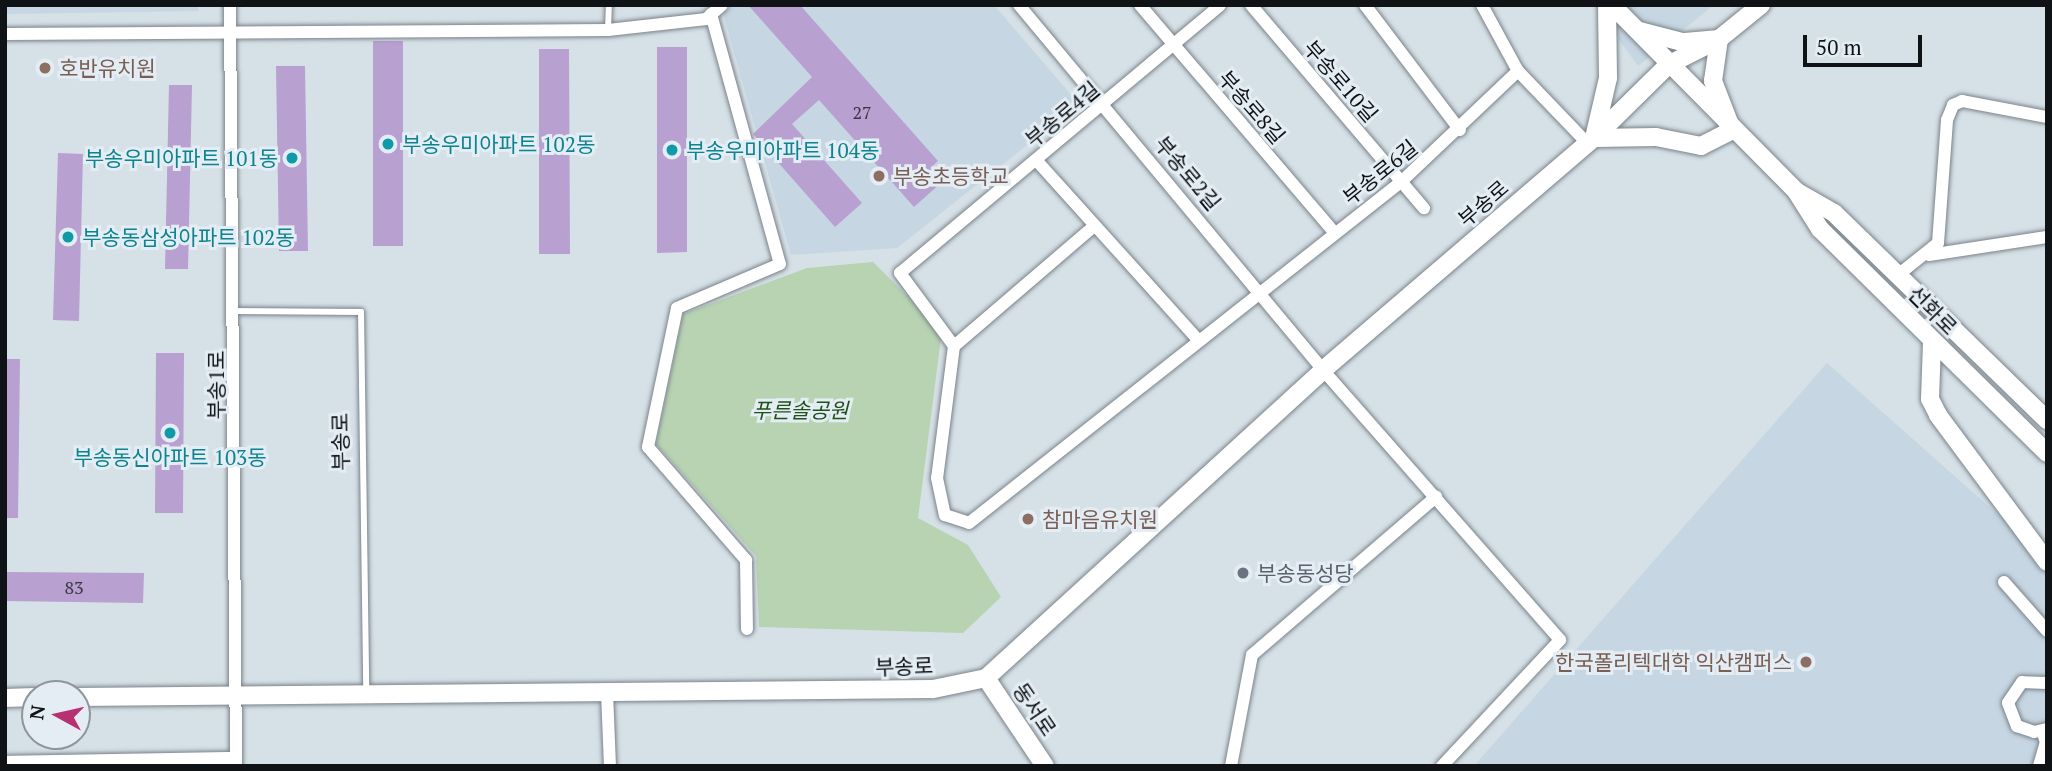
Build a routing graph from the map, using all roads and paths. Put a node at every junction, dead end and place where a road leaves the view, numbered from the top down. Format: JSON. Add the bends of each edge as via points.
{"nodes":[{"id":1,"x":230,"y":5,"type":"edge"},
{"id":2,"x":609,"y":5,"type":"edge"},
{"id":3,"x":722,"y":5,"type":"edge"},
{"id":4,"x":1019,"y":5,"type":"edge"},
{"id":5,"x":1140,"y":5,"type":"edge"},
{"id":6,"x":1220,"y":5,"type":"edge"},
{"id":7,"x":1251,"y":5,"type":"edge"},
{"id":8,"x":1366,"y":5,"type":"edge"},
{"id":9,"x":1482,"y":5,"type":"edge"},
{"id":10,"x":1611,"y":5,"type":"edge"},
{"id":11,"x":1760,"y":5,"type":"edge"},
{"id":12,"x":711,"y":14,"type":"junction"},
{"id":13,"x":230,"y":30,"type":"junction"},
{"id":14,"x":608,"y":30,"type":"junction"},
{"id":15,"x":5,"y":34,"type":"edge"},
{"id":16,"x":1719,"y":39,"type":"junction"},
{"id":17,"x":1173,"y":44,"type":"junction"},
{"id":18,"x":1668,"y":65,"type":"junction"},
{"id":19,"x":1518,"y":71,"type":"junction"},
{"id":20,"x":1105,"y":104,"type":"junction"},
{"id":21,"x":2047,"y":117,"type":"edge"},
{"id":22,"x":1460,"y":130,"type":"junction"},
{"id":23,"x":1732,"y":130,"type":"junction"},
{"id":24,"x":1590,"y":141,"type":"junction"},
{"id":25,"x":1037,"y":161,"type":"junction"},
{"id":26,"x":1402,"y":181,"type":"junction"},
{"id":27,"x":1796,"y":191,"type":"junction"},
{"id":28,"x":1424,"y":208,"type":"dead end"},
{"id":29,"x":1093,"y":227,"type":"junction"},
{"id":30,"x":1335,"y":233,"type":"junction"},
{"id":31,"x":2047,"y":237,"type":"edge"},
{"id":32,"x":1929,"y":255,"type":"junction"},
{"id":33,"x":1898,"y":275,"type":"junction"},
{"id":34,"x":1261,"y":289,"type":"junction"},
{"id":35,"x":236,"y":311,"type":"junction"},
{"id":36,"x":1199,"y":341,"type":"junction"},
{"id":37,"x":1932,"y":342,"type":"junction"},
{"id":38,"x":954,"y":346,"type":"junction"},
{"id":39,"x":1323,"y":370,"type":"junction"},
{"id":40,"x":2047,"y":419,"type":"edge"},
{"id":41,"x":2047,"y":453,"type":"edge"},
{"id":42,"x":1436,"y":497,"type":"junction"},
{"id":43,"x":2047,"y":562,"type":"edge"},
{"id":44,"x":2004,"y":582,"type":"dead end"},
{"id":45,"x":747,"y":629,"type":"dead end"},
{"id":46,"x":2047,"y":631,"type":"edge"},
{"id":47,"x":986,"y":678,"type":"junction"},
{"id":48,"x":2047,"y":682,"type":"edge"},
{"id":49,"x":607,"y":692,"type":"junction"},
{"id":50,"x":237,"y":693,"type":"junction"},
{"id":51,"x":91,"y":696,"type":"edge"},
{"id":52,"x":366,"y":696,"type":"junction"},
{"id":53,"x":2045,"y":730,"type":"edge"},
{"id":54,"x":5,"y":762,"type":"edge"},
{"id":55,"x":236,"y":762,"type":"edge"},
{"id":56,"x":153,"y":764,"type":"edge"},
{"id":57,"x":610,"y":766,"type":"edge"},
{"id":58,"x":1045,"y":766,"type":"edge"},
{"id":59,"x":1231,"y":766,"type":"edge"},
{"id":60,"x":1442,"y":766,"type":"edge"},
{"id":61,"x":2039,"y":766,"type":"edge"}],
"edges":[{"from":1,"to":13,"type":"street","name":"부송1로"},
{"from":2,"to":14,"type":"lane"},
{"from":3,"to":12,"type":"street"},
{"from":4,"to":20,"type":"street","name":"부송로2길"},
{"from":5,"to":17,"type":"street","name":"부송로8길"},
{"from":6,"to":17,"type":"street","name":"부송로4길"},
{"from":7,"to":26,"type":"street","name":"부송로10길"},
{"from":8,"to":22,"type":"street"},
{"from":9,"to":19,"type":"street"},
{"from":10,"to":16,"type":"street","via":[[1643,35]]},
{"from":10,"to":18,"type":"street","name":"선화로"},
{"from":10,"to":24,"type":"street","via":[[1608,78]]},
{"from":11,"to":16,"type":"street","name":"부송로"},
{"from":12,"to":14,"type":"street"},
{"from":12,"to":45,"type":"street","via":[[779,264],[677,308],[648,447],[746,559]]},
{"from":13,"to":14,"type":"street"},
{"from":13,"to":15,"type":"street"},
{"from":13,"to":35,"type":"street","name":"부송1로"},
{"from":16,"to":18,"type":"street","name":"부송로"},
{"from":16,"to":23,"type":"street","via":[[1713,81]]},
{"from":17,"to":20,"type":"street","name":"부송로4길"},
{"from":17,"to":30,"type":"street","name":"부송로8길"},
{"from":18,"to":23,"type":"street","name":"선화로"},
{"from":18,"to":24,"type":"street","name":"부송로"},
{"from":19,"to":22,"type":"street","name":"부송로6길"},
{"from":19,"to":24,"type":"street"},
{"from":20,"to":25,"type":"street","name":"부송로4길"},
{"from":20,"to":34,"type":"street","name":"부송로2길"},
{"from":21,"to":32,"type":"street","via":[[1962,102],[1953,105],[1947,120],[1940,232]]},
{"from":22,"to":26,"type":"street","name":"부송로6길"},
{"from":23,"to":24,"type":"street","via":[[1701,146],[1656,137]]},
{"from":23,"to":27,"type":"street","name":"선화로"},
{"from":24,"to":39,"type":"street","name":"부송로"},
{"from":25,"to":29,"type":"street"},
{"from":25,"to":38,"type":"street","name":"부송로4길","via":[[900,273]]},
{"from":26,"to":28,"type":"street","name":"부송로10길"},
{"from":26,"to":30,"type":"street","name":"부송로6길"},
{"from":27,"to":33,"type":"street","name":"선화로","via":[[1834,213]]},
{"from":27,"to":37,"type":"street","name":"선화로","via":[[1820,229]]},
{"from":29,"to":36,"type":"street"},
{"from":29,"to":38,"type":"street"},
{"from":30,"to":34,"type":"street","name":"부송로6길"},
{"from":31,"to":32,"type":"street"},
{"from":32,"to":33,"type":"street"},
{"from":33,"to":40,"type":"street","name":"선화로"},
{"from":34,"to":36,"type":"street","name":"부송로6길"},
{"from":34,"to":39,"type":"street","name":"부송로2길"},
{"from":35,"to":50,"type":"street","name":"부송1로"},
{"from":35,"to":52,"type":"lane","name":"부송로","via":[[361,312]]},
{"from":36,"to":38,"type":"street","name":"부송로6길","via":[[969,523],[945,515],[937,478]]},
{"from":37,"to":41,"type":"street","name":"선화로"},
{"from":37,"to":43,"type":"street","via":[[1930,399],[1938,415]]},
{"from":39,"to":42,"type":"street"},
{"from":39,"to":47,"type":"street","name":"부송로"},
{"from":42,"to":59,"type":"street","via":[[1252,655]]},
{"from":42,"to":60,"type":"street","via":[[1560,640]]},
{"from":44,"to":46,"type":"street"},
{"from":47,"to":49,"type":"street","name":"부송로","via":[[933,689]]},
{"from":47,"to":58,"type":"street","name":"동서로"},
{"from":48,"to":53,"type":"street","via":[[2022,682],[2008,703],[2017,726]]},
{"from":49,"to":52,"type":"street","name":"부송로"},
{"from":49,"to":57,"type":"street"},
{"from":50,"to":51,"type":"street","name":"부송로"},
{"from":50,"to":52,"type":"street","name":"부송로"},
{"from":50,"to":55,"type":"street","name":"부송1로"},
{"from":53,"to":61,"type":"street"},
{"from":54,"to":56,"type":"street"},
{"from":55,"to":56,"type":"street"}]}
